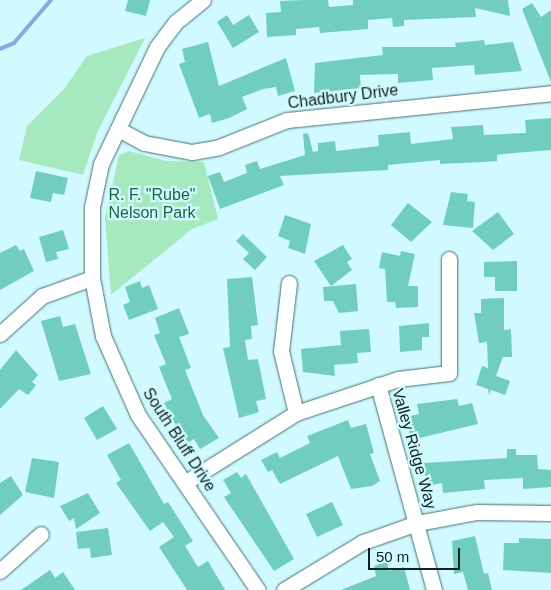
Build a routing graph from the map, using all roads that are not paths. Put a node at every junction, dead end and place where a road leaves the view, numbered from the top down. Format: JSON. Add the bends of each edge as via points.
{"nodes":[{"id":1,"x":202,"y":0,"type":"edge"},
{"id":2,"x":551,"y":93,"type":"edge"},
{"id":3,"x":118,"y":129,"type":"junction"},
{"id":4,"x":449,"y":259,"type":"dead end"},
{"id":5,"x":92,"y":278,"type":"junction"},
{"id":6,"x":289,"y":283,"type":"dead end"},
{"id":7,"x":0,"y":334,"type":"edge"},
{"id":8,"x":378,"y":385,"type":"junction"},
{"id":9,"x":296,"y":413,"type":"junction"},
{"id":10,"x":186,"y":482,"type":"junction"},
{"id":11,"x":551,"y":513,"type":"edge"},
{"id":12,"x":416,"y":524,"type":"junction"},
{"id":13,"x":41,"y":534,"type":"dead end"},
{"id":14,"x":0,"y":571,"type":"edge"},
{"id":15,"x":258,"y":590,"type":"edge"},
{"id":16,"x":284,"y":590,"type":"edge"},
{"id":17,"x":434,"y":590,"type":"edge"}],
"edges":[{"from":1,"to":3,"type":"street","name":"South Bluff Drive","via":[[175,23],[157,47]]},
{"from":2,"to":3,"type":"street","name":"Chadbury Drive","via":[[287,120],[219,147],[192,152],[144,143]]},
{"from":3,"to":5,"type":"street","name":"South Bluff Drive","via":[[96,183],[90,238]]},
{"from":4,"to":8,"type":"street","via":[[449,373]]},
{"from":5,"to":7,"type":"street","via":[[42,296]]},
{"from":5,"to":10,"type":"street","name":"South Bluff Drive","via":[[103,336],[119,376],[138,415]]},
{"from":6,"to":9,"type":"street","via":[[281,351]]},
{"from":8,"to":9,"type":"street"},
{"from":8,"to":12,"type":"street","name":"Valley Ridge Way"},
{"from":9,"to":10,"type":"street"},
{"from":10,"to":15,"type":"street","name":"South Bluff Drive"},
{"from":11,"to":12,"type":"street","via":[[477,512]]},
{"from":12,"to":16,"type":"street","via":[[363,542]]},
{"from":12,"to":17,"type":"street","name":"Valley Ridge Way"},
{"from":13,"to":14,"type":"street"}]}
